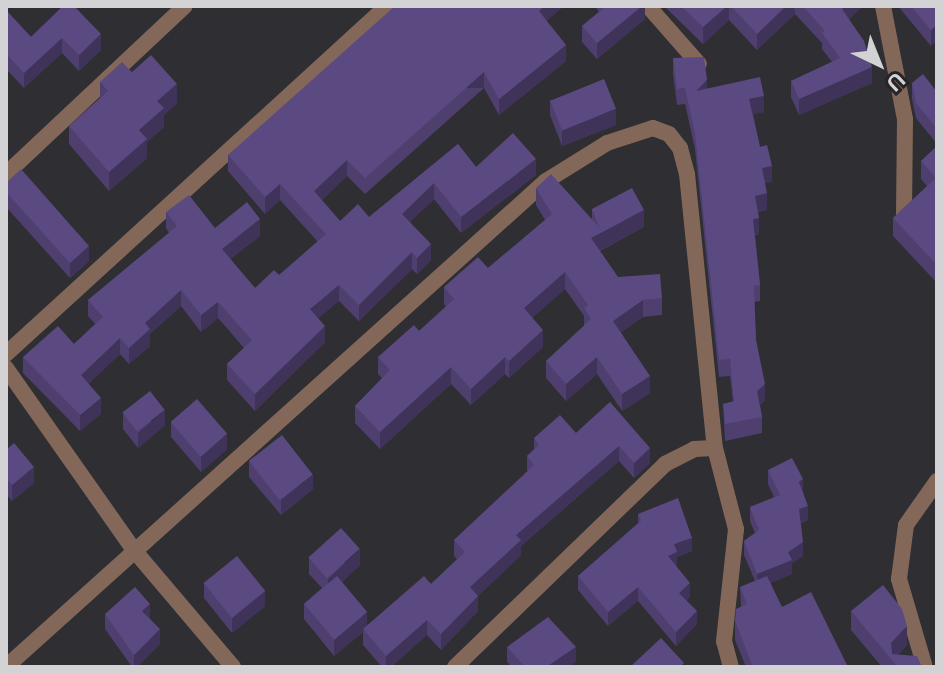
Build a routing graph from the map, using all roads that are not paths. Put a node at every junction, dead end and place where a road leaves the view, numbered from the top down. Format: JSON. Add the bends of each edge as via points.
{"nodes":[{"id":1,"x":185,"y":6,"type":"edge"},
{"id":2,"x":387,"y":6,"type":"edge"},
{"id":3,"x":648,"y":6,"type":"edge"},
{"id":4,"x":883,"y":6,"type":"edge"},
{"id":5,"x":699,"y":64,"type":"edge"},
{"id":6,"x":6,"y":174,"type":"edge"},
{"id":7,"x":904,"y":215,"type":"edge"},
{"id":8,"x":6,"y":354,"type":"edge"},
{"id":9,"x":6,"y":368,"type":"edge"},
{"id":10,"x":715,"y":448,"type":"junction"},
{"id":11,"x":937,"y":481,"type":"edge"},
{"id":12,"x":133,"y":549,"type":"junction"},
{"id":13,"x":904,"y":664,"type":"edge"},
{"id":14,"x":924,"y":666,"type":"edge"},
{"id":15,"x":6,"y":667,"type":"edge"},
{"id":16,"x":233,"y":667,"type":"edge"},
{"id":17,"x":455,"y":667,"type":"edge"},
{"id":18,"x":731,"y":667,"type":"edge"}],
"edges":[{"from":1,"to":6,"type":"street"},
{"from":2,"to":8,"type":"street"},
{"from":3,"to":5,"type":"street"},
{"from":4,"to":7,"type":"street","via":[[906,132]]},
{"from":9,"to":12,"type":"street"},
{"from":10,"to":12,"type":"street","via":[[687,174],[680,148],[669,134],[653,128],[607,143],[546,181]]},
{"from":10,"to":17,"type":"street","via":[[694,449],[665,464]]},
{"from":10,"to":18,"type":"street","via":[[736,529],[724,641]]},
{"from":11,"to":14,"type":"street","via":[[906,525],[899,579]]},
{"from":12,"to":15,"type":"street"},
{"from":12,"to":16,"type":"street"},
{"from":13,"to":14,"type":"street","via":[[911,659]]}]}
